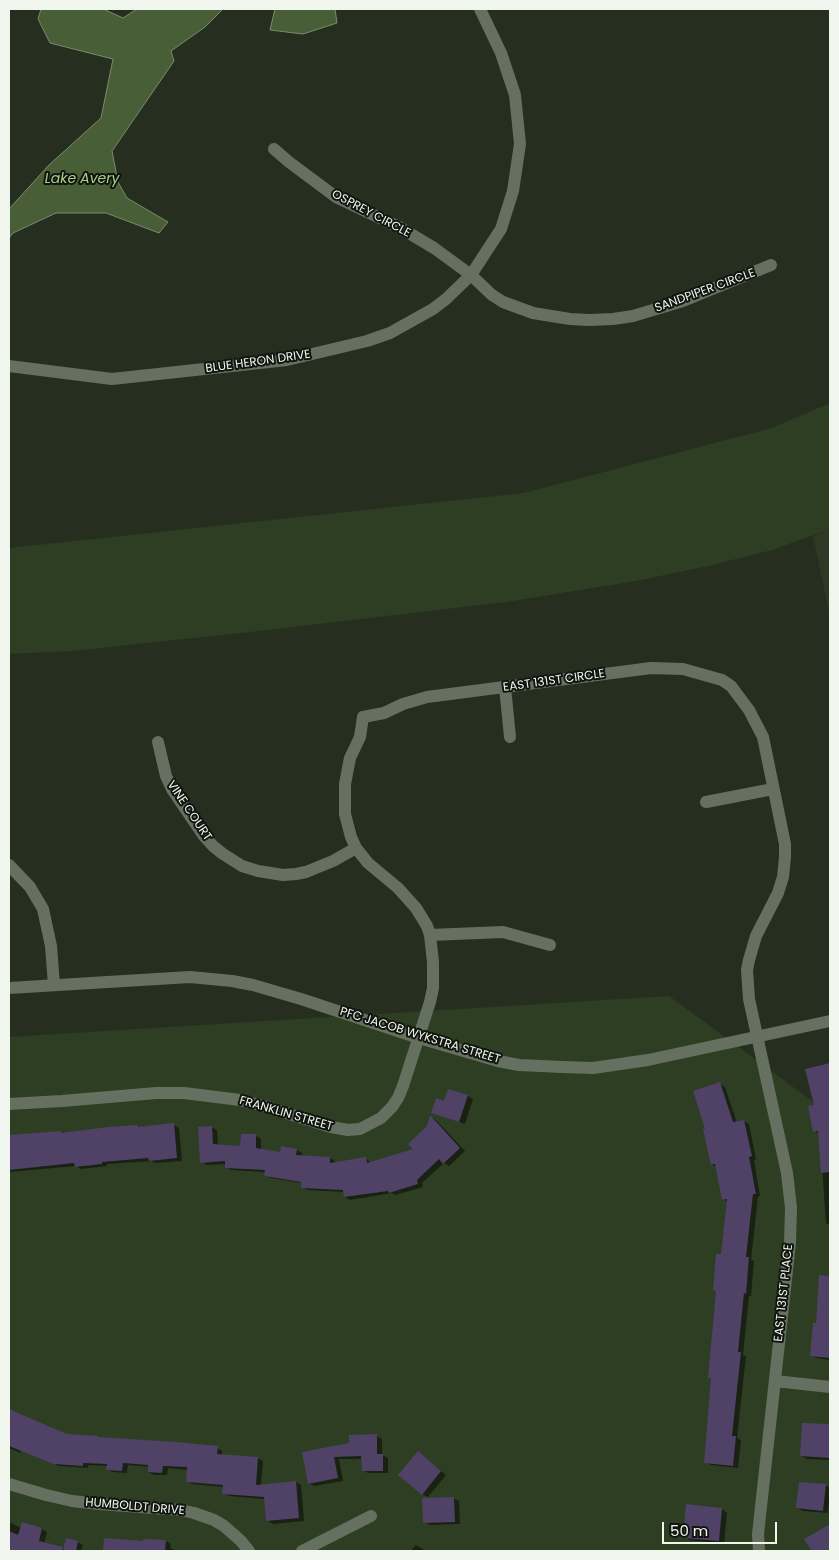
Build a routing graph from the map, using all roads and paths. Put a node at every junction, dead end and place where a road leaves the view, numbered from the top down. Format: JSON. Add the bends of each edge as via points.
{"nodes":[{"id":1,"x":480,"y":9,"type":"edge"},
{"id":2,"x":274,"y":149,"type":"dead end"},
{"id":3,"x":771,"y":265,"type":"dead end"},
{"id":4,"x":471,"y":275,"type":"junction"},
{"id":5,"x":9,"y":366,"type":"edge"},
{"id":6,"x":505,"y":688,"type":"junction"},
{"id":7,"x":510,"y":737,"type":"dead end"},
{"id":8,"x":158,"y":742,"type":"dead end"},
{"id":9,"x":774,"y":789,"type":"junction"},
{"id":10,"x":706,"y":802,"type":"dead end"},
{"id":11,"x":356,"y":848,"type":"junction"},
{"id":12,"x":9,"y":865,"type":"edge"},
{"id":13,"x":430,"y":935,"type":"junction"},
{"id":14,"x":550,"y":944,"type":"dead end"},
{"id":15,"x":54,"y":985,"type":"junction"},
{"id":16,"x":9,"y":988,"type":"edge"},
{"id":17,"x":830,"y":1021,"type":"edge"},
{"id":18,"x":419,"y":1038,"type":"junction"},
{"id":19,"x":758,"y":1038,"type":"junction"},
{"id":20,"x":9,"y":1104,"type":"edge"},
{"id":21,"x":775,"y":1380,"type":"junction"},
{"id":22,"x":830,"y":1387,"type":"edge"},
{"id":23,"x":9,"y":1484,"type":"edge"},
{"id":24,"x":370,"y":1516,"type":"dead end"},
{"id":25,"x":249,"y":1551,"type":"edge"},
{"id":26,"x":302,"y":1551,"type":"edge"},
{"id":27,"x":759,"y":1551,"type":"edge"}],
"edges":[{"from":1,"to":4,"type":"street","name":"BLUE HERON DRIVE","via":[[515,95],[520,144],[513,191],[501,229]]},
{"from":2,"to":4,"type":"street","name":"OSPREY CIRCLE","via":[[336,197],[399,227]]},
{"from":3,"to":4,"type":"street","name":"SANDPIPER CIRCLE","via":[[683,301],[613,319],[570,319],[516,308],[492,295]]},
{"from":4,"to":5,"type":"street","name":"BLUE HERON DRIVE","via":[[433,310],[390,333],[344,348],[287,360],[112,379]]},
{"from":6,"to":7,"type":"street"},
{"from":6,"to":9,"type":"street","name":"EAST 131ST CIRCLE","via":[[669,667],[722,680],[731,686],[756,720],[765,744]]},
{"from":6,"to":11,"type":"street","name":"EAST 131ST CIRCLE","via":[[427,697],[363,717],[360,737],[350,758],[344,784],[345,814]]},
{"from":8,"to":11,"type":"street","name":"VINE COURT","via":[[172,789],[213,846],[242,866],[283,875],[296,874],[333,861]]},
{"from":9,"to":10,"type":"street"},
{"from":9,"to":19,"type":"street","name":"EAST 131ST CIRCLE","via":[[785,857],[778,893],[756,936],[749,960],[747,982]]},
{"from":11,"to":13,"type":"street","name":"EAST 131ST CIRCLE","via":[[416,908]]},
{"from":12,"to":15,"type":"street","via":[[30,887],[42,909]]},
{"from":13,"to":14,"type":"street","via":[[503,932]]},
{"from":13,"to":18,"type":"street","name":"EAST 131ST CIRCLE","via":[[433,988]]},
{"from":15,"to":16,"type":"street","name":"PFC JACOB WYKSTRA STREET"},
{"from":15,"to":18,"type":"street","name":"PFC JACOB WYKSTRA STREET","via":[[190,977],[232,981],[301,999]]},
{"from":17,"to":19,"type":"street","name":"PFC JACOB WYKSTRA STREET"},
{"from":18,"to":19,"type":"street","name":"PFC JACOB WYKSTRA STREET","via":[[498,1061],[593,1068]]},
{"from":18,"to":20,"type":"street","name":"FRANKLIN STREET","via":[[404,1086],[392,1107],[381,1118],[348,1130],[258,1105],[184,1093]]},
{"from":19,"to":21,"type":"street","name":"EAST 131ST PLACE","via":[[787,1173],[791,1208]]},
{"from":21,"to":22,"type":"street"},
{"from":21,"to":27,"type":"street","name":"EAST 131ST PLACE","via":[[758,1534]]},
{"from":23,"to":25,"type":"street","name":"HUMBOLDT DRIVE","via":[[72,1501],[194,1513],[224,1526]]},
{"from":24,"to":26,"type":"street"}]}
